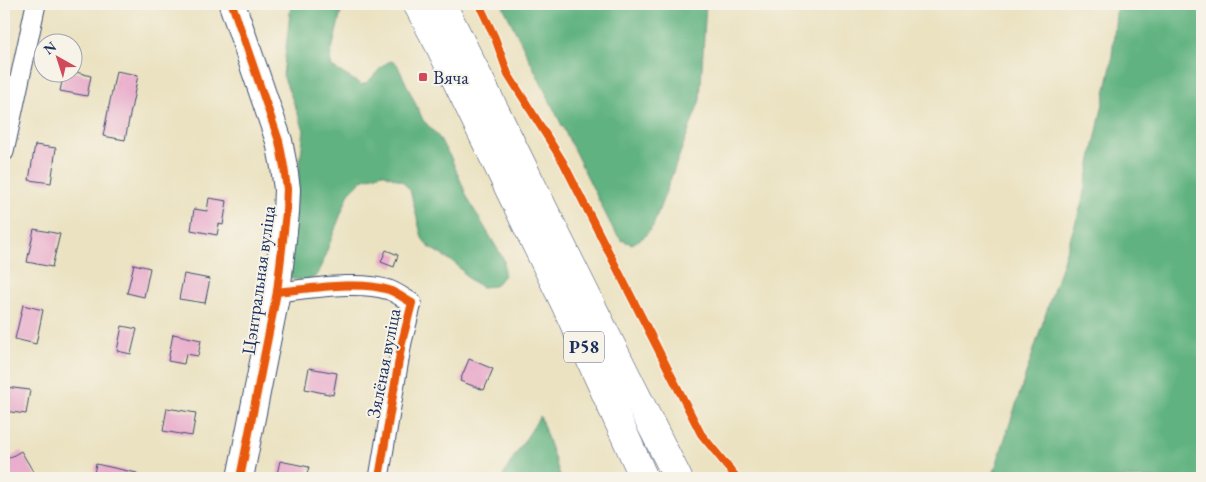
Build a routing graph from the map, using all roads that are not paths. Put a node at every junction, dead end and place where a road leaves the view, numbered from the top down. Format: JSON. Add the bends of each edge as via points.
{"nodes":[{"id":1,"x":36,"y":4,"type":"edge"},
{"id":2,"x":232,"y":4,"type":"edge"},
{"id":3,"x":417,"y":4,"type":"edge"},
{"id":4,"x":442,"y":4,"type":"edge"},
{"id":5,"x":4,"y":152,"type":"edge"},
{"id":6,"x":277,"y":292,"type":"junction"},
{"id":7,"x":240,"y":478,"type":"edge"},
{"id":8,"x":379,"y":478,"type":"edge"},
{"id":9,"x":644,"y":478,"type":"edge"},
{"id":10,"x":678,"y":478,"type":"edge"}],
"edges":[{"from":1,"to":5,"type":"street"},
{"from":2,"to":6,"type":"street","name":"Цэнтральная вуліца","via":[[279,141],[284,167],[286,213]]},
{"from":3,"to":9,"type":"main road","number":"Р58","via":[[564,304]]},
{"from":4,"to":10,"type":"main road","number":"Р58"},
{"from":6,"to":7,"type":"street","name":"Цэнтральная вуліца"},
{"from":6,"to":8,"type":"street","name":"Зялёная вуліца","via":[[353,285],[390,290],[412,303],[402,342]]}]}
